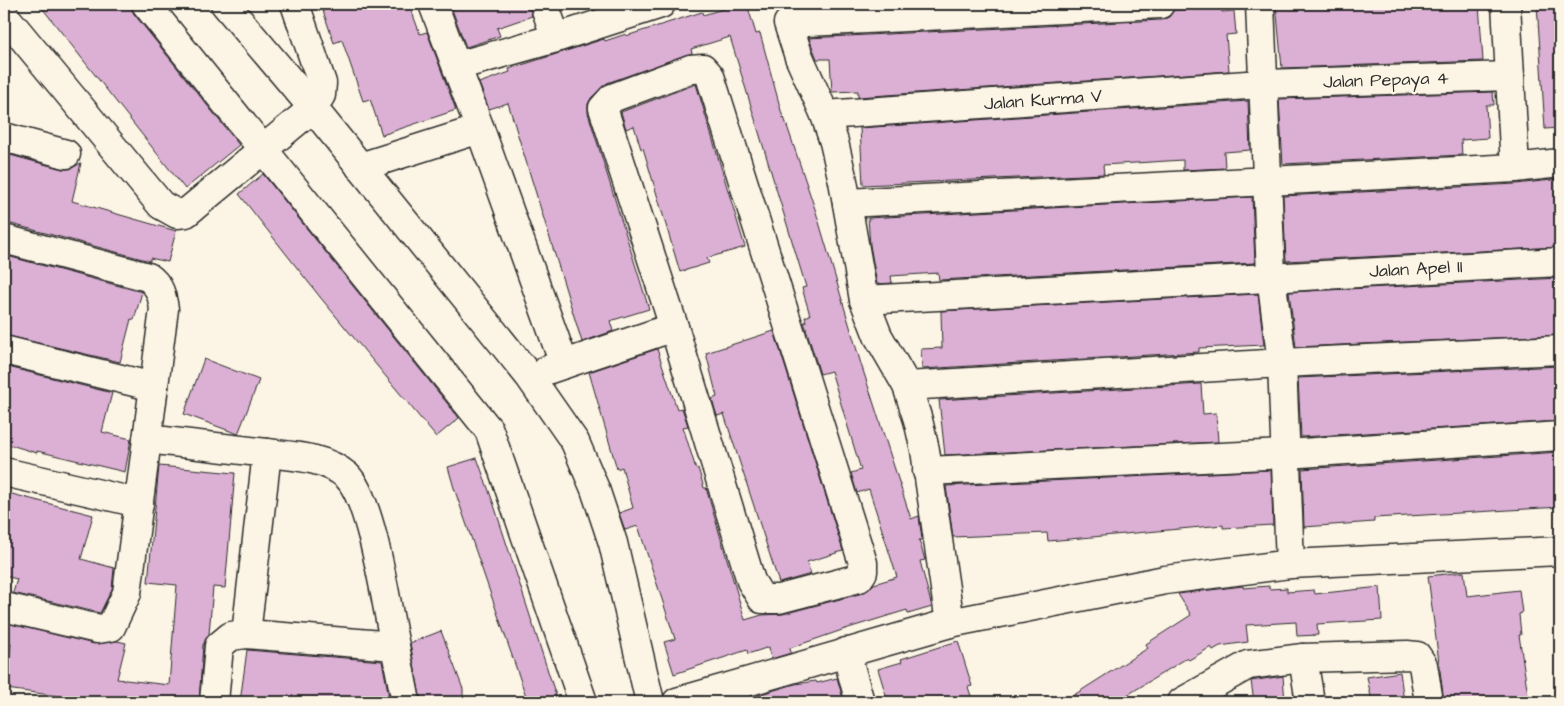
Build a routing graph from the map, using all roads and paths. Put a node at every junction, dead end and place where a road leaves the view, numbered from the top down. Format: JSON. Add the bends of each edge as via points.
{"nodes":[{"id":1,"x":146,"y":4,"type":"edge"},
{"id":2,"x":225,"y":4,"type":"edge"},
{"id":3,"x":295,"y":4,"type":"edge"},
{"id":4,"x":433,"y":4,"type":"edge"},
{"id":5,"x":544,"y":4,"type":"edge"},
{"id":6,"x":661,"y":4,"type":"edge"},
{"id":7,"x":1160,"y":4,"type":"edge"},
{"id":8,"x":1260,"y":4,"type":"edge"},
{"id":9,"x":1506,"y":4,"type":"edge"},
{"id":10,"x":785,"y":13,"type":"edge"},
{"id":11,"x":4,"y":15,"type":"edge"},
{"id":12,"x":556,"y":38,"type":"junction"},
{"id":13,"x":457,"y":66,"type":"junction"},
{"id":14,"x":1510,"y":76,"type":"junction"},
{"id":15,"x":1261,"y":84,"type":"junction"},
{"id":16,"x":310,"y":110,"type":"junction"},
{"id":17,"x":825,"y":115,"type":"junction"},
{"id":18,"x":480,"y":129,"type":"junction"},
{"id":19,"x":4,"y":137,"type":"edge"},
{"id":20,"x":267,"y":147,"type":"junction"},
{"id":21,"x":66,"y":154,"type":"dead end"},
{"id":22,"x":1560,"y":163,"type":"edge"},
{"id":23,"x":360,"y":167,"type":"junction"},
{"id":24,"x":1515,"y":168,"type":"junction"},
{"id":25,"x":1267,"y":180,"type":"junction"},
{"id":26,"x":847,"y":203,"type":"junction"},
{"id":27,"x":4,"y":239,"type":"edge"},
{"id":28,"x":1560,"y":262,"type":"edge"},
{"id":29,"x":1271,"y":276,"type":"junction"},
{"id":30,"x":864,"y":300,"type":"junction"},
{"id":31,"x":674,"y":327,"type":"junction"},
{"id":32,"x":4,"y":350,"type":"edge"},
{"id":33,"x":1560,"y":350,"type":"edge"},
{"id":34,"x":1282,"y":363,"type":"junction"},
{"id":35,"x":564,"y":364,"type":"junction"},
{"id":36,"x":529,"y":376,"type":"junction"},
{"id":37,"x":907,"y":386,"type":"junction"},
{"id":38,"x":154,"y":387,"type":"junction"},
{"id":39,"x":1560,"y":436,"type":"edge"},
{"id":40,"x":147,"y":439,"type":"junction"},
{"id":41,"x":266,"y":452,"type":"junction"},
{"id":42,"x":1286,"y":454,"type":"junction"},
{"id":43,"x":927,"y":471,"type":"junction"},
{"id":44,"x":4,"y":472,"type":"edge"},
{"id":45,"x":139,"y":502,"type":"junction"},
{"id":46,"x":1560,"y":551,"type":"edge"},
{"id":47,"x":1290,"y":564,"type":"junction"},
{"id":48,"x":4,"y":607,"type":"edge"},
{"id":49,"x":950,"y":623,"type":"junction"},
{"id":50,"x":246,"y":634,"type":"junction"},
{"id":51,"x":394,"y":646,"type":"junction"},
{"id":52,"x":846,"y":652,"type":"junction"},
{"id":53,"x":1303,"y":658,"type":"junction"},
{"id":54,"x":1190,"y":700,"type":"edge"},
{"id":55,"x":214,"y":702,"type":"edge"},
{"id":56,"x":406,"y":702,"type":"edge"},
{"id":57,"x":583,"y":702,"type":"edge"},
{"id":58,"x":650,"y":702,"type":"edge"},
{"id":59,"x":677,"y":702,"type":"edge"},
{"id":60,"x":860,"y":702,"type":"edge"},
{"id":61,"x":1310,"y":702,"type":"edge"},
{"id":62,"x":1429,"y":702,"type":"edge"}],
"edges":[{"from":1,"to":20,"type":"street"},
{"from":2,"to":16,"type":"street"},
{"from":3,"to":16,"type":"street","via":[[322,83],[321,95]]},
{"from":4,"to":13,"type":"street"},
{"from":5,"to":12,"type":"street"},
{"from":6,"to":12,"type":"street"},
{"from":7,"to":10,"type":"street"},
{"from":8,"to":15,"type":"street"},
{"from":9,"to":14,"type":"street"},
{"from":10,"to":17,"type":"street","via":[[799,57]]},
{"from":11,"to":20,"type":"street","via":[[161,205],[170,211],[186,213]]},
{"from":12,"to":13,"type":"street"},
{"from":13,"to":18,"type":"street"},
{"from":14,"to":15,"type":"street","name":"Jalan Pepaya 4"},
{"from":14,"to":24,"type":"street"},
{"from":15,"to":17,"type":"street","name":"Jalan Kurma V"},
{"from":15,"to":25,"type":"street"},
{"from":16,"to":20,"type":"street"},
{"from":16,"to":23,"type":"street"},
{"from":17,"to":26,"type":"street"},
{"from":18,"to":23,"type":"street"},
{"from":18,"to":35,"type":"street"},
{"from":19,"to":21,"type":"street"},
{"from":20,"to":57,"type":"street","via":[[489,430]]},
{"from":22,"to":24,"type":"street"},
{"from":23,"to":36,"type":"street"},
{"from":24,"to":25,"type":"street"},
{"from":25,"to":26,"type":"street"},
{"from":25,"to":29,"type":"street"},
{"from":26,"to":30,"type":"street"},
{"from":27,"to":38,"type":"street","via":[[148,277],[156,283],[164,309]]},
{"from":28,"to":29,"type":"street","name":"Jalan Apel II"},
{"from":29,"to":30,"type":"street","name":"Jalan Apel II"},
{"from":29,"to":34,"type":"street"},
{"from":30,"to":37,"type":"street","via":[[878,336]]},
{"from":31,"to":31,"type":"street","via":[[751,582],[758,594],[762,599],[779,599],[859,578],[863,572],[862,553],[710,76],[704,68],[690,69],[612,98],[603,108]]},
{"from":31,"to":35,"type":"street"},
{"from":32,"to":38,"type":"street"},
{"from":33,"to":34,"type":"street"},
{"from":34,"to":37,"type":"street"},
{"from":34,"to":42,"type":"street"},
{"from":35,"to":36,"type":"street"},
{"from":36,"to":58,"type":"street","via":[[575,442],[595,489],[613,543]]},
{"from":37,"to":43,"type":"street","via":[[925,450]]},
{"from":38,"to":40,"type":"street"},
{"from":39,"to":42,"type":"street"},
{"from":40,"to":41,"type":"street"},
{"from":40,"to":45,"type":"street"},
{"from":41,"to":50,"type":"street"},
{"from":41,"to":51,"type":"street","via":[[302,457],[330,466],[347,477],[368,521]]},
{"from":42,"to":43,"type":"street"},
{"from":42,"to":47,"type":"street"},
{"from":43,"to":49,"type":"street"},
{"from":44,"to":45,"type":"street"},
{"from":45,"to":48,"type":"street","via":[[127,593],[111,627],[98,629]]},
{"from":46,"to":47,"type":"street"},
{"from":47,"to":49,"type":"street","via":[[1165,580]]},
{"from":49,"to":52,"type":"street"},
{"from":50,"to":51,"type":"street"},
{"from":50,"to":55,"type":"street","via":[[231,636],[219,646]]},
{"from":51,"to":56,"type":"street"},
{"from":52,"to":59,"type":"street"},
{"from":52,"to":60,"type":"street"},
{"from":53,"to":54,"type":"street","via":[[1248,665]]},
{"from":53,"to":61,"type":"street"},
{"from":53,"to":62,"type":"street","via":[[1417,656],[1423,665]]}]}
